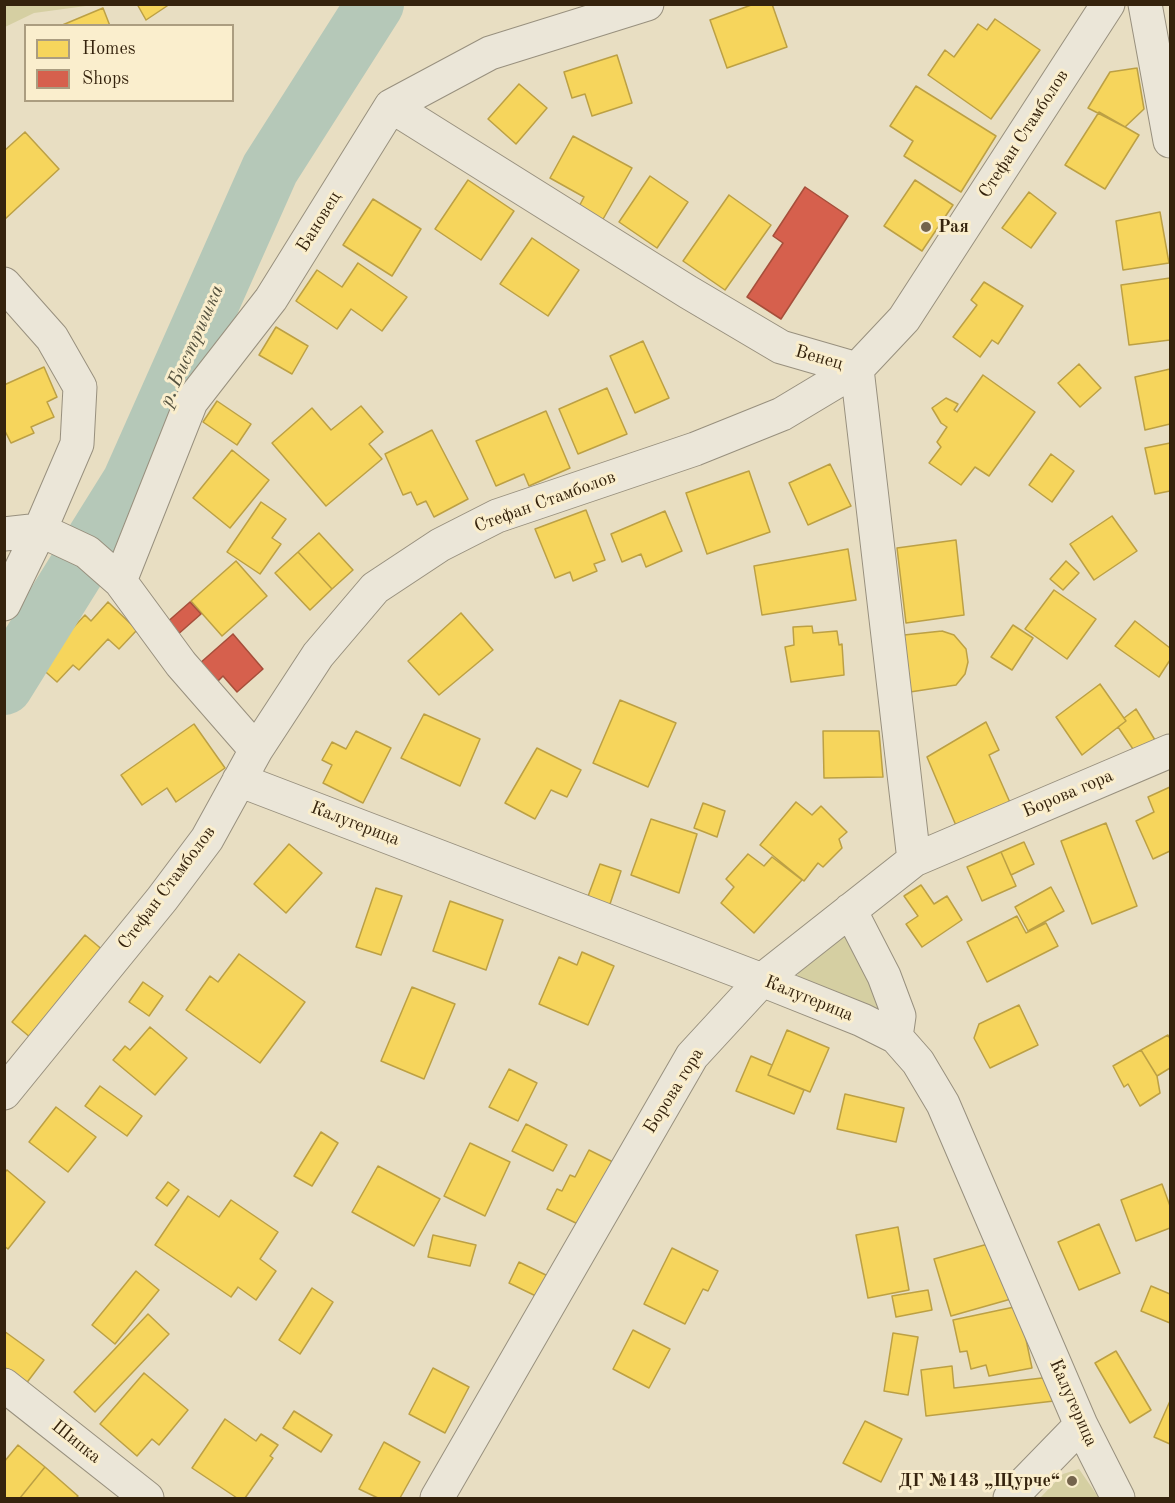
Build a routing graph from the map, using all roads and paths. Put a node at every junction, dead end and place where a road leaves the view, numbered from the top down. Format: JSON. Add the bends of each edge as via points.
{"nodes":[{"id":1,"x":647,"y":4,"type":"edge"},
{"id":2,"x":1108,"y":4,"type":"edge"},
{"id":3,"x":1145,"y":4,"type":"edge"},
{"id":4,"x":391,"y":106,"type":"junction"},
{"id":5,"x":1170,"y":141,"type":"edge"},
{"id":6,"x":4,"y":284,"type":"edge"},
{"id":7,"x":857,"y":369,"type":"junction"},
{"id":8,"x":40,"y":530,"type":"junction"},
{"id":9,"x":4,"y":534,"type":"edge"},
{"id":10,"x":119,"y":580,"type":"junction"},
{"id":11,"x":4,"y":604,"type":"edge"},
{"id":12,"x":256,"y":750,"type":"junction"},
{"id":13,"x":1170,"y":751,"type":"edge"},
{"id":14,"x":239,"y":780,"type":"junction"},
{"id":15,"x":914,"y":860,"type":"junction"},
{"id":16,"x":850,"y":910,"type":"junction"},
{"id":17,"x":762,"y":980,"type":"junction"},
{"id":18,"x":896,"y":1036,"type":"junction"},
{"id":19,"x":4,"y":1093,"type":"edge"},
{"id":20,"x":4,"y":1385,"type":"edge"},
{"id":21,"x":1081,"y":1425,"type":"junction"},
{"id":22,"x":147,"y":1498,"type":"edge"},
{"id":23,"x":437,"y":1498,"type":"edge"},
{"id":24,"x":1010,"y":1498,"type":"edge"},
{"id":25,"x":1118,"y":1498,"type":"edge"}],
"edges":[{"from":1,"to":4,"type":"street","via":[[490,53]]},
{"from":2,"to":7,"type":"street","name":"Стефан Стамболов","via":[[904,319]]},
{"from":3,"to":5,"type":"street"},
{"from":4,"to":7,"type":"street","name":"Венец","via":[[781,347]]},
{"from":4,"to":10,"type":"street","name":"Бановец","via":[[271,300],[191,402]]},
{"from":6,"to":8,"type":"street","via":[[52,338],[80,387],[77,444]]},
{"from":7,"to":12,"type":"street","name":"Стефан Стамболов","via":[[782,414],[695,449],[497,516],[440,545],[375,588],[318,656]]},
{"from":7,"to":15,"type":"street","name":"Венец"},
{"from":8,"to":9,"type":"street"},
{"from":8,"to":10,"type":"street","via":[[87,552]]},
{"from":8,"to":11,"type":"street"},
{"from":10,"to":12,"type":"street","via":[[181,664]]},
{"from":12,"to":14,"type":"street","name":"Стефан Стамболов"},
{"from":13,"to":15,"type":"street","name":"Борова гора"},
{"from":14,"to":17,"type":"street","name":"Калугерица"},
{"from":14,"to":19,"type":"street","name":"Стефан Стамболов","via":[[201,848],[162,900]]},
{"from":15,"to":16,"type":"street","name":"Борова гора"},
{"from":16,"to":17,"type":"street","name":"Борова гора"},
{"from":16,"to":18,"type":"street","via":[[884,976],[899,1016]]},
{"from":17,"to":18,"type":"street","name":"Калугерица"},
{"from":17,"to":23,"type":"street","name":"Борова гора","via":[[692,1056]]},
{"from":18,"to":21,"type":"street","name":"Калугерица","via":[[918,1062],[943,1104]]},
{"from":20,"to":22,"type":"street","name":"Шипка"},
{"from":21,"to":24,"type":"street"},
{"from":21,"to":25,"type":"street","name":"Калугерица"}]}
